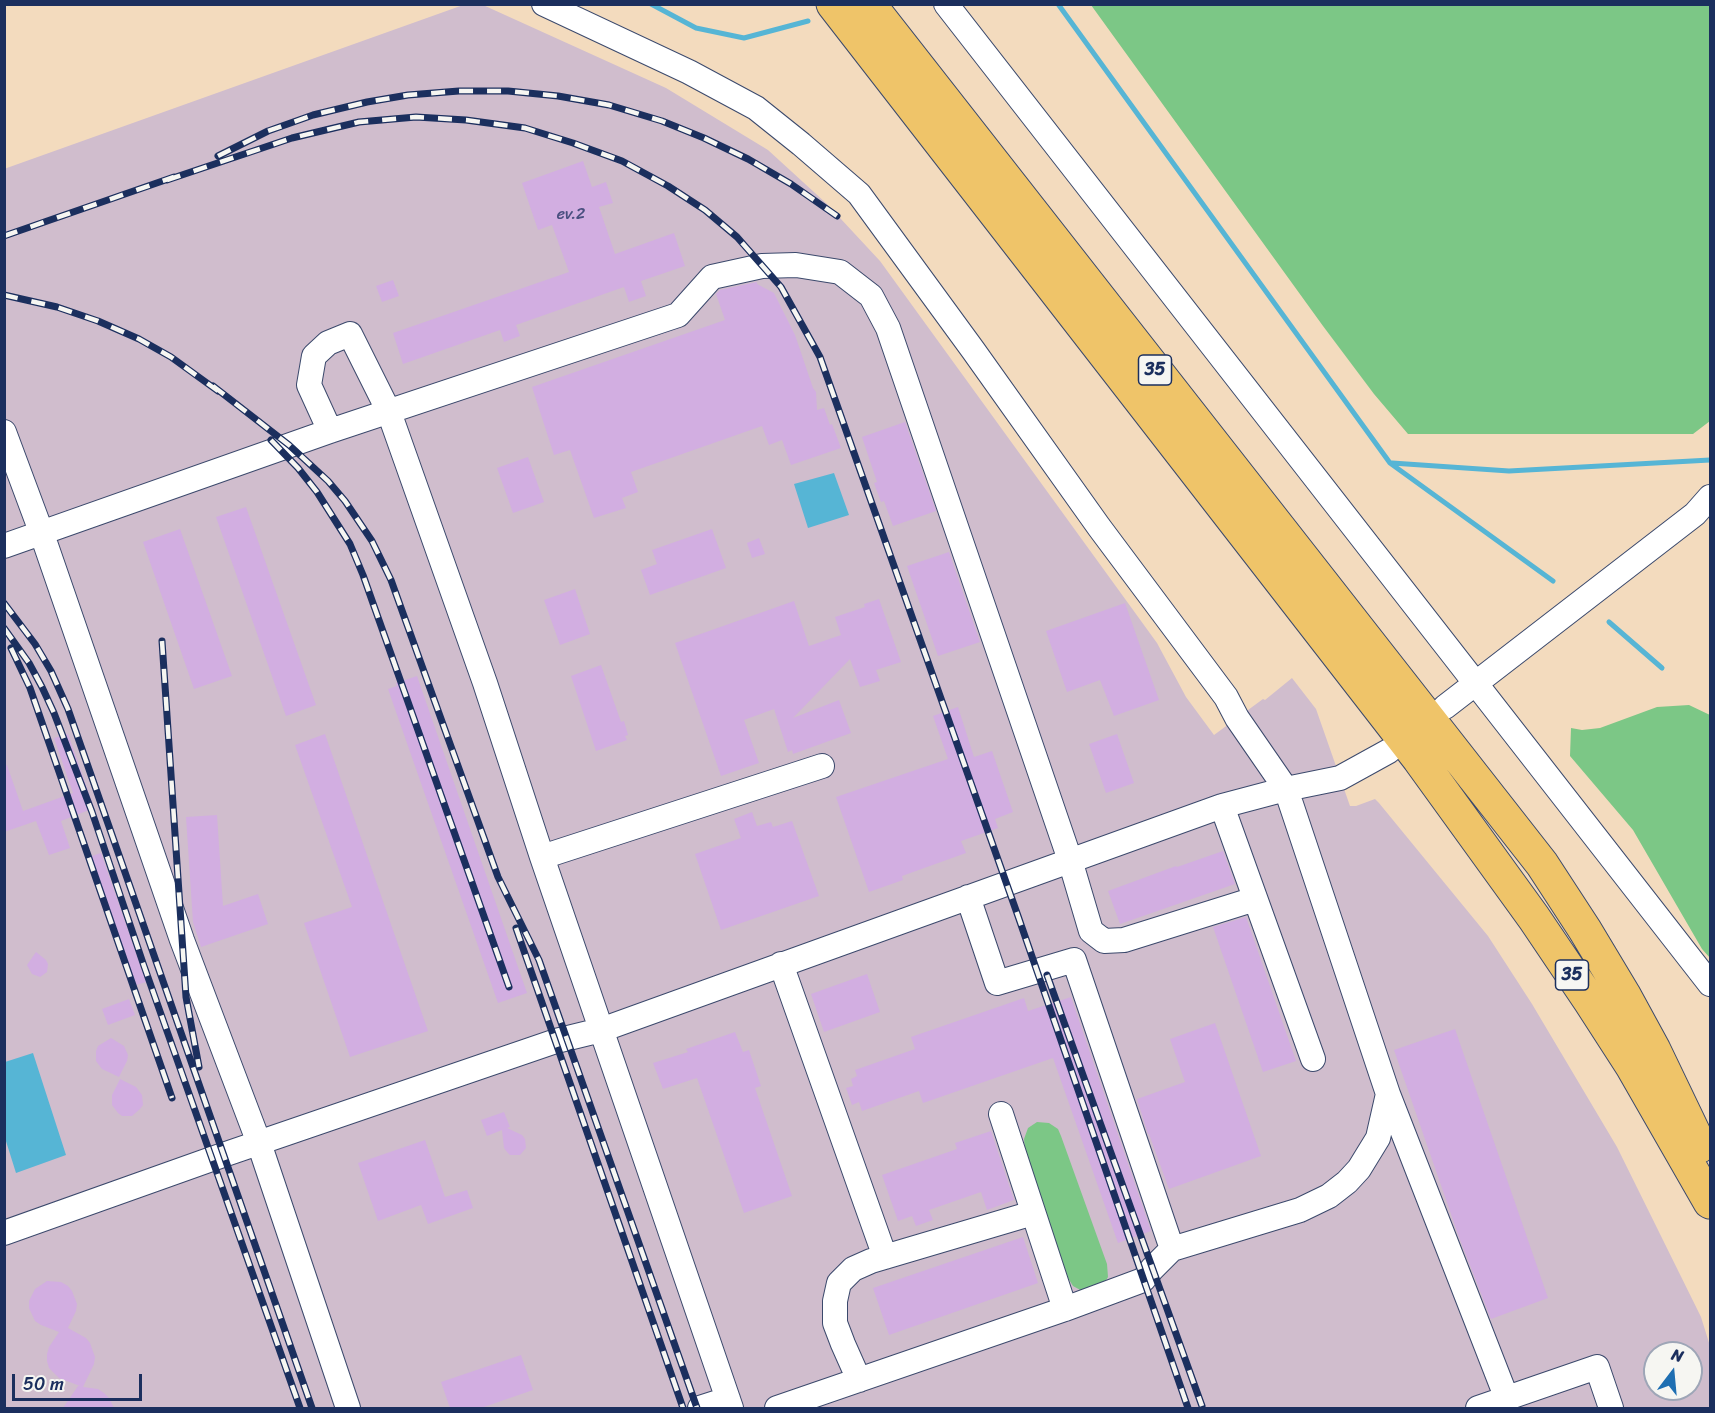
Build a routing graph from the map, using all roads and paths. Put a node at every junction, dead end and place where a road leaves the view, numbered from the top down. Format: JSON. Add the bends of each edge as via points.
{"nodes":[{"id":1,"x":544,"y":4,"type":"edge"},
{"id":2,"x":833,"y":4,"type":"edge"},
{"id":3,"x":869,"y":4,"type":"edge"},
{"id":4,"x":946,"y":4,"type":"edge"},
{"id":5,"x":389,"y":412,"type":"junction"},
{"id":6,"x":330,"y":431,"type":"junction"},
{"id":7,"x":4,"y":432,"type":"edge"},
{"id":8,"x":1710,"y":497,"type":"edge"},
{"id":9,"x":42,"y":534,"type":"junction"},
{"id":10,"x":4,"y":546,"type":"edge"},
{"id":11,"x":1476,"y":682,"type":"junction"},
{"id":12,"x":1445,"y":707,"type":"dead end"},
{"id":13,"x":1389,"y":751,"type":"dead end"},
{"id":14,"x":822,"y":766,"type":"dead end"},
{"id":15,"x":1286,"y":789,"type":"junction"},
{"id":16,"x":1222,"y":806,"type":"junction"},
{"id":17,"x":542,"y":857,"type":"junction"},
{"id":18,"x":1070,"y":860,"type":"junction"},
{"id":19,"x":968,"y":897,"type":"junction"},
{"id":20,"x":1255,"y":899,"type":"junction"},
{"id":21,"x":781,"y":964,"type":"junction"},
{"id":22,"x":1710,"y":984,"type":"edge"},
{"id":23,"x":601,"y":1029,"type":"junction"},
{"id":24,"x":1313,"y":1059,"type":"dead end"},
{"id":25,"x":1388,"y":1094,"type":"junction"},
{"id":26,"x":1001,"y":1114,"type":"dead end"},
{"id":27,"x":259,"y":1143,"type":"junction"},
{"id":28,"x":1710,"y":1173,"type":"edge"},
{"id":29,"x":1710,"y":1202,"type":"edge"},
{"id":30,"x":1034,"y":1213,"type":"junction"},
{"id":31,"x":4,"y":1233,"type":"edge"},
{"id":32,"x":1172,"y":1249,"type":"junction"},
{"id":33,"x":885,"y":1257,"type":"junction"},
{"id":34,"x":1065,"y":1309,"type":"junction"},
{"id":35,"x":859,"y":1380,"type":"junction"},
{"id":36,"x":1507,"y":1399,"type":"junction"},
{"id":37,"x":729,"y":1404,"type":"edge"},
{"id":38,"x":348,"y":1408,"type":"edge"},
{"id":39,"x":700,"y":1408,"type":"edge"},
{"id":40,"x":777,"y":1408,"type":"edge"},
{"id":41,"x":1478,"y":1408,"type":"edge"},
{"id":42,"x":1611,"y":1408,"type":"edge"}],
"edges":[{"from":1,"to":15,"type":"street","via":[[756,108],[859,194],[1226,697]]},
{"from":2,"to":29,"type":"highway","number":"35","via":[[1419,759],[1596,1011]]},
{"from":3,"to":28,"type":"highway","number":"35","via":[[1542,864],[1649,1041]]},
{"from":4,"to":11,"type":"street"},
{"from":5,"to":6,"type":"street"},
{"from":5,"to":6,"type":"street","via":[[350,334],[328,343],[314,356],[309,385]]},
{"from":5,"to":17,"type":"street"},
{"from":5,"to":18,"type":"street","via":[[678,315],[712,277],[762,266],[796,265],[840,272],[871,296],[888,328]]},
{"from":6,"to":9,"type":"street"},
{"from":7,"to":9,"type":"street"},
{"from":8,"to":11,"type":"street","via":[[1695,514]]},
{"from":9,"to":10,"type":"street"},
{"from":9,"to":27,"type":"street","via":[[182,940]]},
{"from":11,"to":12,"type":"street"},
{"from":11,"to":22,"type":"street"},
{"from":13,"to":15,"type":"street","via":[[1340,778]]},
{"from":14,"to":17,"type":"street"},
{"from":15,"to":16,"type":"street"},
{"from":15,"to":25,"type":"street"},
{"from":16,"to":18,"type":"street"},
{"from":16,"to":20,"type":"street"},
{"from":17,"to":23,"type":"street"},
{"from":18,"to":19,"type":"street"},
{"from":18,"to":20,"type":"street","via":[[1091,931],[1104,941],[1124,940]]},
{"from":19,"to":21,"type":"street"},
{"from":19,"to":32,"type":"street","via":[[997,983],[1074,960]]},
{"from":20,"to":24,"type":"street"},
{"from":21,"to":23,"type":"street"},
{"from":21,"to":33,"type":"street"},
{"from":23,"to":27,"type":"street"},
{"from":23,"to":37,"type":"street"},
{"from":25,"to":32,"type":"street","via":[[1378,1138],[1359,1169],[1329,1196],[1300,1210]]},
{"from":25,"to":36,"type":"street"},
{"from":26,"to":30,"type":"street"},
{"from":27,"to":31,"type":"street"},
{"from":27,"to":38,"type":"street"},
{"from":30,"to":33,"type":"street"},
{"from":30,"to":34,"type":"street"},
{"from":32,"to":34,"type":"street","via":[[1143,1280]]},
{"from":33,"to":35,"type":"street","via":[[853,1269],[839,1283],[835,1301],[835,1323]]},
{"from":34,"to":35,"type":"street"},
{"from":35,"to":40,"type":"street"},
{"from":36,"to":41,"type":"street"},
{"from":36,"to":42,"type":"street","via":[[1597,1367]]},
{"from":37,"to":39,"type":"street"}]}
